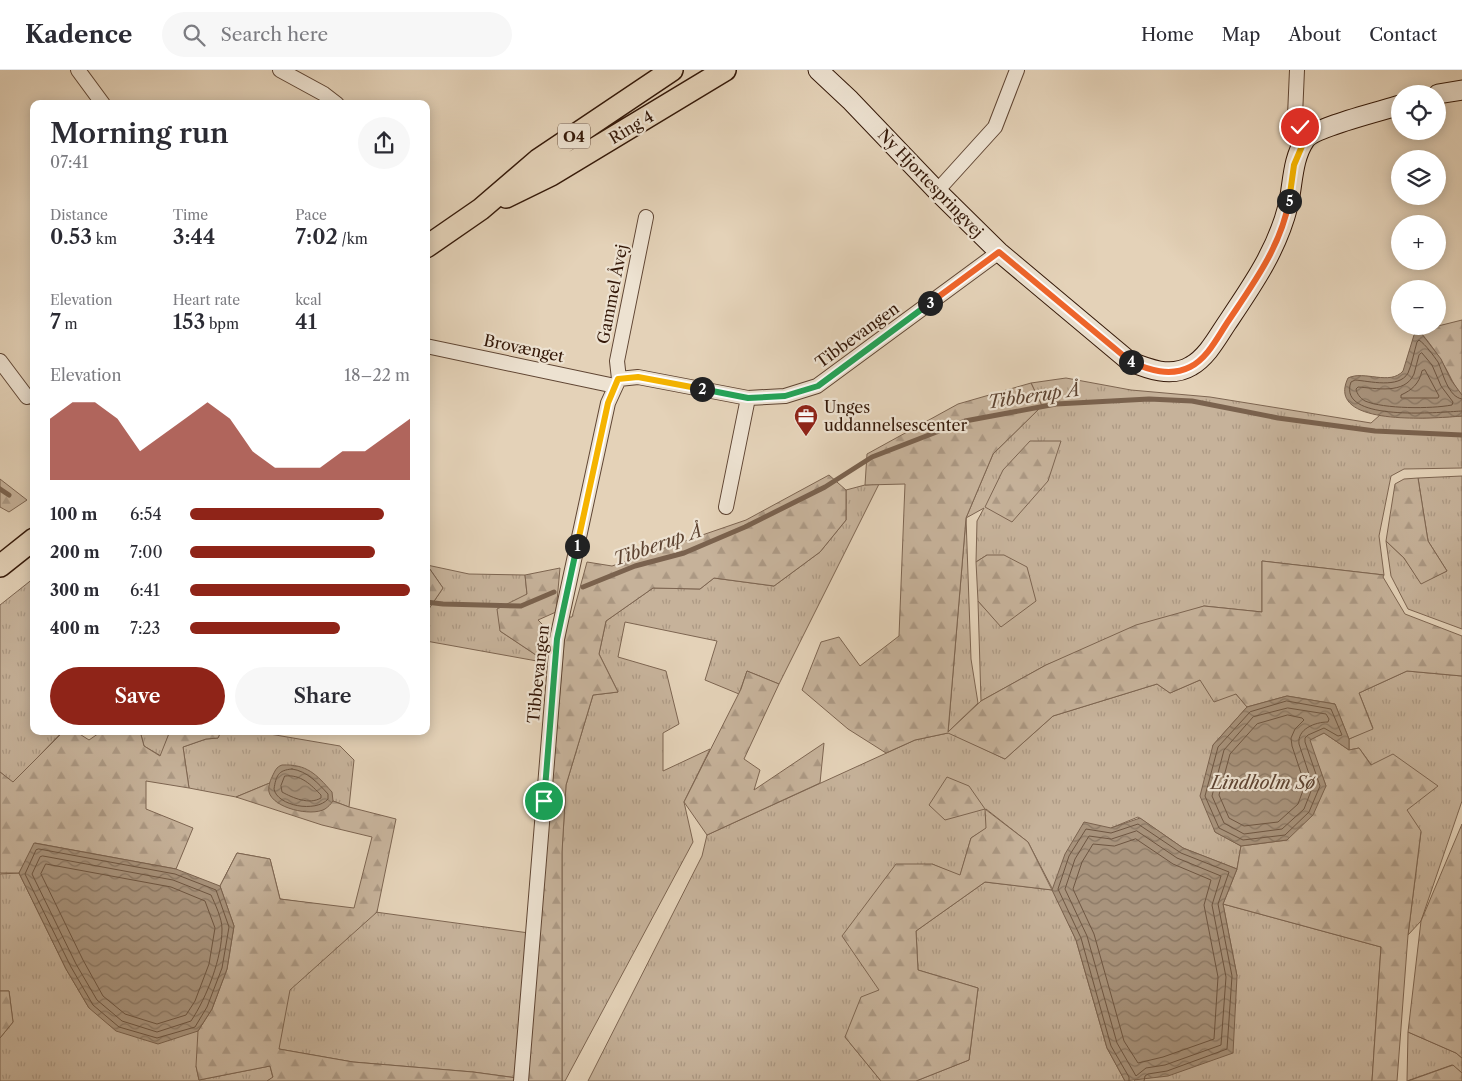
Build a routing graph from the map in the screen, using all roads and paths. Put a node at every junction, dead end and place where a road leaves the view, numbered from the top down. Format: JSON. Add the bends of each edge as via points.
{"nodes":[{"id":1,"x":78,"y":70,"type":"edge"},
{"id":2,"x":280,"y":70,"type":"edge"},
{"id":3,"x":672,"y":70,"type":"edge"},
{"id":4,"x":725,"y":70,"type":"edge"},
{"id":5,"x":818,"y":70,"type":"edge"},
{"id":6,"x":836,"y":70,"type":"edge"},
{"id":7,"x":1017,"y":70,"type":"edge"},
{"id":8,"x":1297,"y":70,"type":"edge"},
{"id":9,"x":1462,"y":90,"type":"edge"},
{"id":10,"x":1446,"y":93,"type":"edge"},
{"id":11,"x":100,"y":100,"type":"edge"},
{"id":12,"x":332,"y":100,"type":"edge"},
{"id":13,"x":850,"y":100,"type":"junction"},
{"id":14,"x":1391,"y":108,"type":"edge"},
{"id":15,"x":1305,"y":139,"type":"junction"},
{"id":16,"x":937,"y":191,"type":"junction"},
{"id":17,"x":481,"y":209,"type":"junction"},
{"id":18,"x":646,"y":217,"type":"dead end"},
{"id":19,"x":430,"y":244,"type":"edge"},
{"id":20,"x":999,"y":252,"type":"junction"},
{"id":21,"x":430,"y":347,"type":"edge"},
{"id":22,"x":0,"y":361,"type":"edge"},
{"id":23,"x":617,"y":382,"type":"junction"},
{"id":24,"x":27,"y":397,"type":"dead end"},
{"id":25,"x":748,"y":398,"type":"junction"},
{"id":26,"x":726,"y":507,"type":"dead end"},
{"id":27,"x":30,"y":542,"type":"edge"},
{"id":28,"x":0,"y":566,"type":"edge"},
{"id":29,"x":521,"y":1081,"type":"edge"}],
"edges":[{"from":1,"to":11,"type":"street"},
{"from":2,"to":12,"type":"street"},
{"from":3,"to":17,"type":"main road","name":"Ring 4","number":"O4","via":[[538,160]]},
{"from":4,"to":17,"type":"main road","name":"Ring 4","number":"O4","via":[[551,175]]},
{"from":5,"to":13,"type":"street","name":"Ny Hjortespringvej"},
{"from":6,"to":13,"type":"street","name":"Ny Hjortespringvej"},
{"from":7,"to":16,"type":"street","via":[[995,127]]},
{"from":8,"to":15,"type":"street","via":[[1295,116]]},
{"from":9,"to":10,"type":"street"},
{"from":13,"to":16,"type":"street","name":"Ny Hjortespringvej"},
{"from":14,"to":15,"type":"street","via":[[1330,126]]},
{"from":15,"to":20,"type":"street","name":"Ny Hjortespringvej","via":[[1294,165],[1288,205],[1278,236],[1260,273],[1207,353],[1190,367],[1171,372],[1151,370],[1129,362]]},
{"from":16,"to":20,"type":"street","name":"Ny Hjortespringvej"},
{"from":17,"to":19,"type":"main road","name":"Ring 4","number":"O4"},
{"from":18,"to":23,"type":"street","name":"Gammel Åvej","via":[[617,361]]},
{"from":20,"to":25,"type":"street","name":"Tibbevangen","via":[[818,386],[785,396]]},
{"from":21,"to":23,"type":"street","name":"Brovænget"},
{"from":22,"to":24,"type":"street"},
{"from":23,"to":25,"type":"street","name":"Tibbevangen","via":[[638,377]]},
{"from":23,"to":29,"type":"street","name":"Tibbevangen","via":[[608,403],[557,639]]},
{"from":25,"to":26,"type":"street"},
{"from":27,"to":28,"type":"main road"}]}
